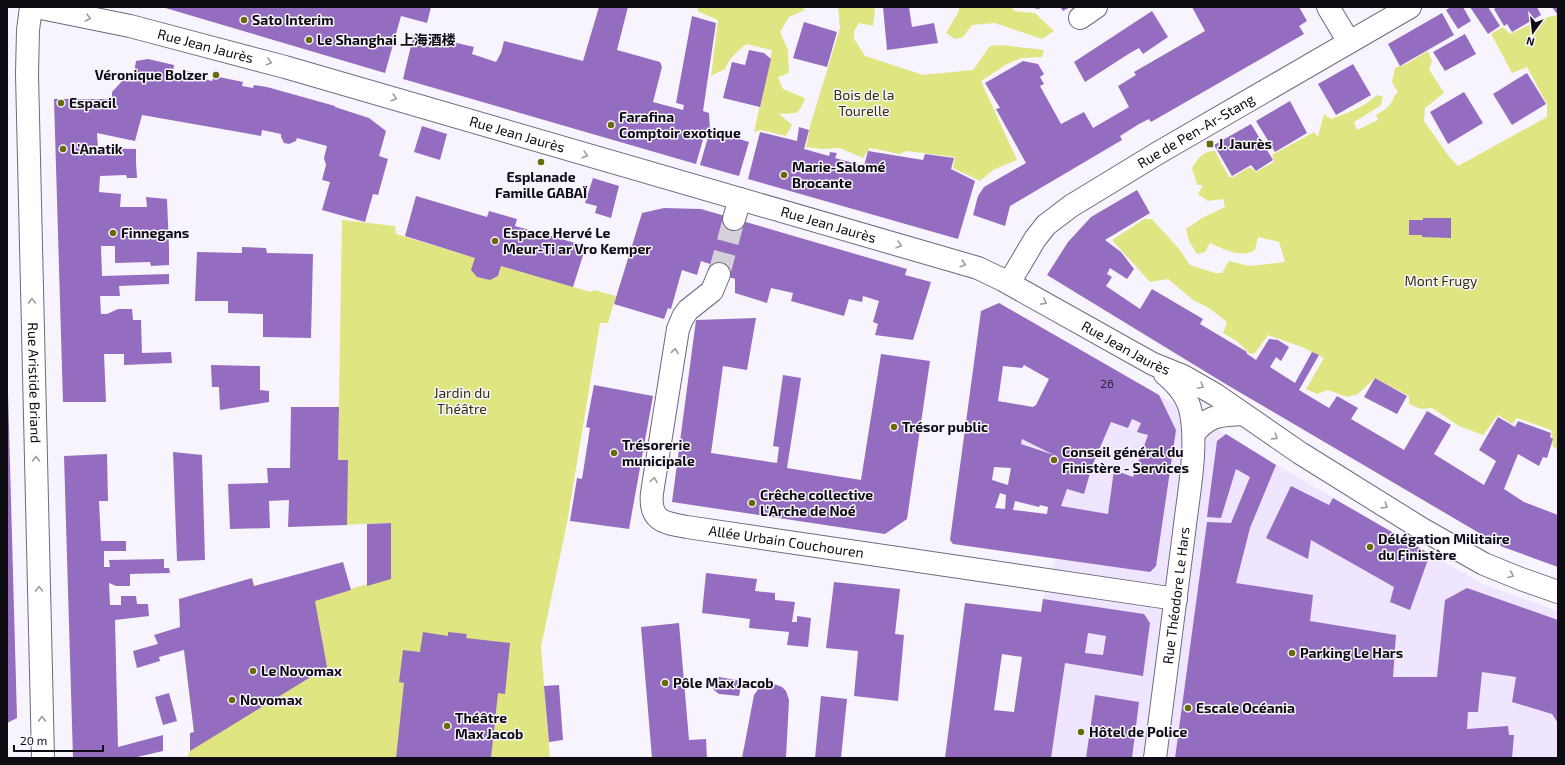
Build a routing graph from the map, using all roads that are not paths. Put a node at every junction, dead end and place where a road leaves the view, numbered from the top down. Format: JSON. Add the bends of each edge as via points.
{"nodes":[{"id":1,"x":31,"y":7,"type":"edge"},
{"id":2,"x":36,"y":7,"type":"edge"},
{"id":3,"x":1328,"y":7,"type":"edge"},
{"id":4,"x":1410,"y":7,"type":"edge"},
{"id":5,"x":61,"y":9,"type":"edge"},
{"id":6,"x":1349,"y":42,"type":"junction"},
{"id":7,"x":719,"y":274,"type":"tunnel mouth"},
{"id":8,"x":1009,"y":283,"type":"junction"},
{"id":9,"x":1153,"y":364,"type":"junction"},
{"id":10,"x":1243,"y":414,"type":"junction"},
{"id":11,"x":1194,"y":433,"type":"junction"},
{"id":12,"x":1558,"y":592,"type":"edge"},
{"id":13,"x":1176,"y":599,"type":"junction"},
{"id":14,"x":43,"y":758,"type":"edge"},
{"id":15,"x":1155,"y":758,"type":"edge"}],
"edges":[{"from":14,"to":1,"type":"street","name":"Rue Aristide Briand","one_way":true,"via":[[27,74]]},
{"from":2,"to":5,"type":"street","name":"Rue Jean Jaurès"},
{"from":3,"to":6,"type":"street"},
{"from":4,"to":6,"type":"street","name":"Rue de Pen-Ar-Stang"},
{"from":5,"to":8,"type":"street","name":"Rue Jean Jaurès","one_way":true,"via":[[285,67],[737,209],[958,262]]},
{"from":6,"to":8,"type":"street","name":"Rue de Pen-Ar-Stang","via":[[1071,206],[1046,225]]},
{"from":13,"to":7,"type":"street","name":"Allée Urbain Couchouren","one_way":true,"via":[[674,525],[657,517],[652,508],[652,493],[678,329],[688,310],[712,290]]},
{"from":8,"to":9,"type":"street","name":"Rue Jean Jaurès","one_way":true},
{"from":9,"to":10,"type":"street","name":"Rue Jean Jaurès","one_way":true,"via":[[1183,376]]},
{"from":9,"to":11,"type":"street","name":"Rue Théodore Le Hars","via":[[1172,380],[1186,397]]},
{"from":10,"to":11,"type":"street","via":[[1213,418],[1202,424]]},
{"from":10,"to":12,"type":"street","name":"Rue Jean Jaurès","one_way":true,"via":[[1300,453],[1467,555],[1496,569]]},
{"from":11,"to":13,"type":"street","name":"Rue Théodore Le Hars"},
{"from":13,"to":15,"type":"street","name":"Rue Théodore Le Hars"}]}
